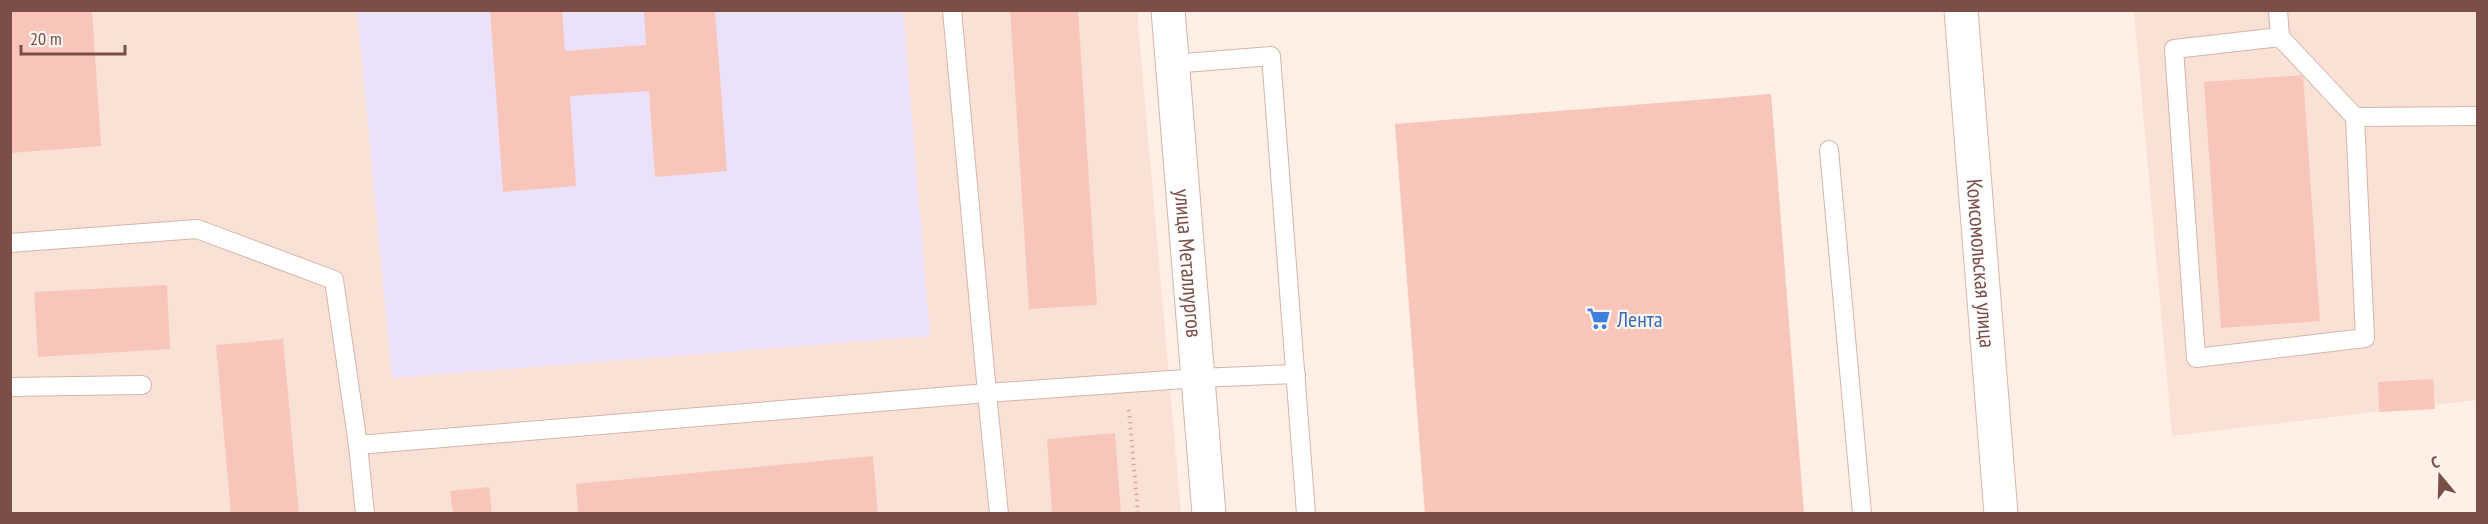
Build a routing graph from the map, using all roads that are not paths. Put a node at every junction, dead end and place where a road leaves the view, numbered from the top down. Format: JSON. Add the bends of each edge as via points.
{"nodes":[{"id":1,"x":952,"y":10,"type":"edge"},
{"id":2,"x":1168,"y":10,"type":"edge"},
{"id":3,"x":1960,"y":10,"type":"edge"},
{"id":4,"x":2278,"y":10,"type":"edge"},
{"id":5,"x":2280,"y":37,"type":"junction"},
{"id":6,"x":1172,"y":64,"type":"junction"},
{"id":7,"x":2478,"y":116,"type":"edge"},
{"id":8,"x":2355,"y":117,"type":"junction"},
{"id":9,"x":1829,"y":150,"type":"dead end"},
{"id":10,"x":10,"y":243,"type":"edge"},
{"id":11,"x":1296,"y":374,"type":"junction"},
{"id":12,"x":1198,"y":378,"type":"junction"},
{"id":13,"x":142,"y":385,"type":"dead end"},
{"id":14,"x":10,"y":387,"type":"edge"},
{"id":15,"x":987,"y":393,"type":"junction"},
{"id":16,"x":358,"y":445,"type":"junction"},
{"id":17,"x":365,"y":513,"type":"edge"},
{"id":18,"x":999,"y":513,"type":"edge"},
{"id":19,"x":1209,"y":513,"type":"edge"},
{"id":20,"x":1306,"y":513,"type":"edge"},
{"id":21,"x":1862,"y":513,"type":"edge"},
{"id":22,"x":2001,"y":513,"type":"edge"}],
"edges":[{"from":1,"to":15,"type":"lane"},
{"from":2,"to":6,"type":"street","name":"улица Металлургов"},
{"from":3,"to":22,"type":"street","name":"Комсомольская улица"},
{"from":4,"to":5,"type":"lane"},
{"from":5,"to":8,"type":"lane"},
{"from":5,"to":8,"type":"lane","via":[[2174,50],[2196,358],[2365,338]]},
{"from":6,"to":11,"type":"lane","via":[[1271,57]]},
{"from":6,"to":12,"type":"street","name":"улица Металлургов"},
{"from":7,"to":8,"type":"lane"},
{"from":9,"to":21,"type":"lane"},
{"from":10,"to":16,"type":"lane","via":[[196,229],[334,280]]},
{"from":11,"to":12,"type":"lane"},
{"from":11,"to":20,"type":"lane"},
{"from":12,"to":15,"type":"lane"},
{"from":12,"to":19,"type":"street","name":"улица Металлургов"},
{"from":13,"to":14,"type":"lane"},
{"from":15,"to":16,"type":"lane"},
{"from":15,"to":18,"type":"lane"},
{"from":16,"to":17,"type":"lane"}]}
